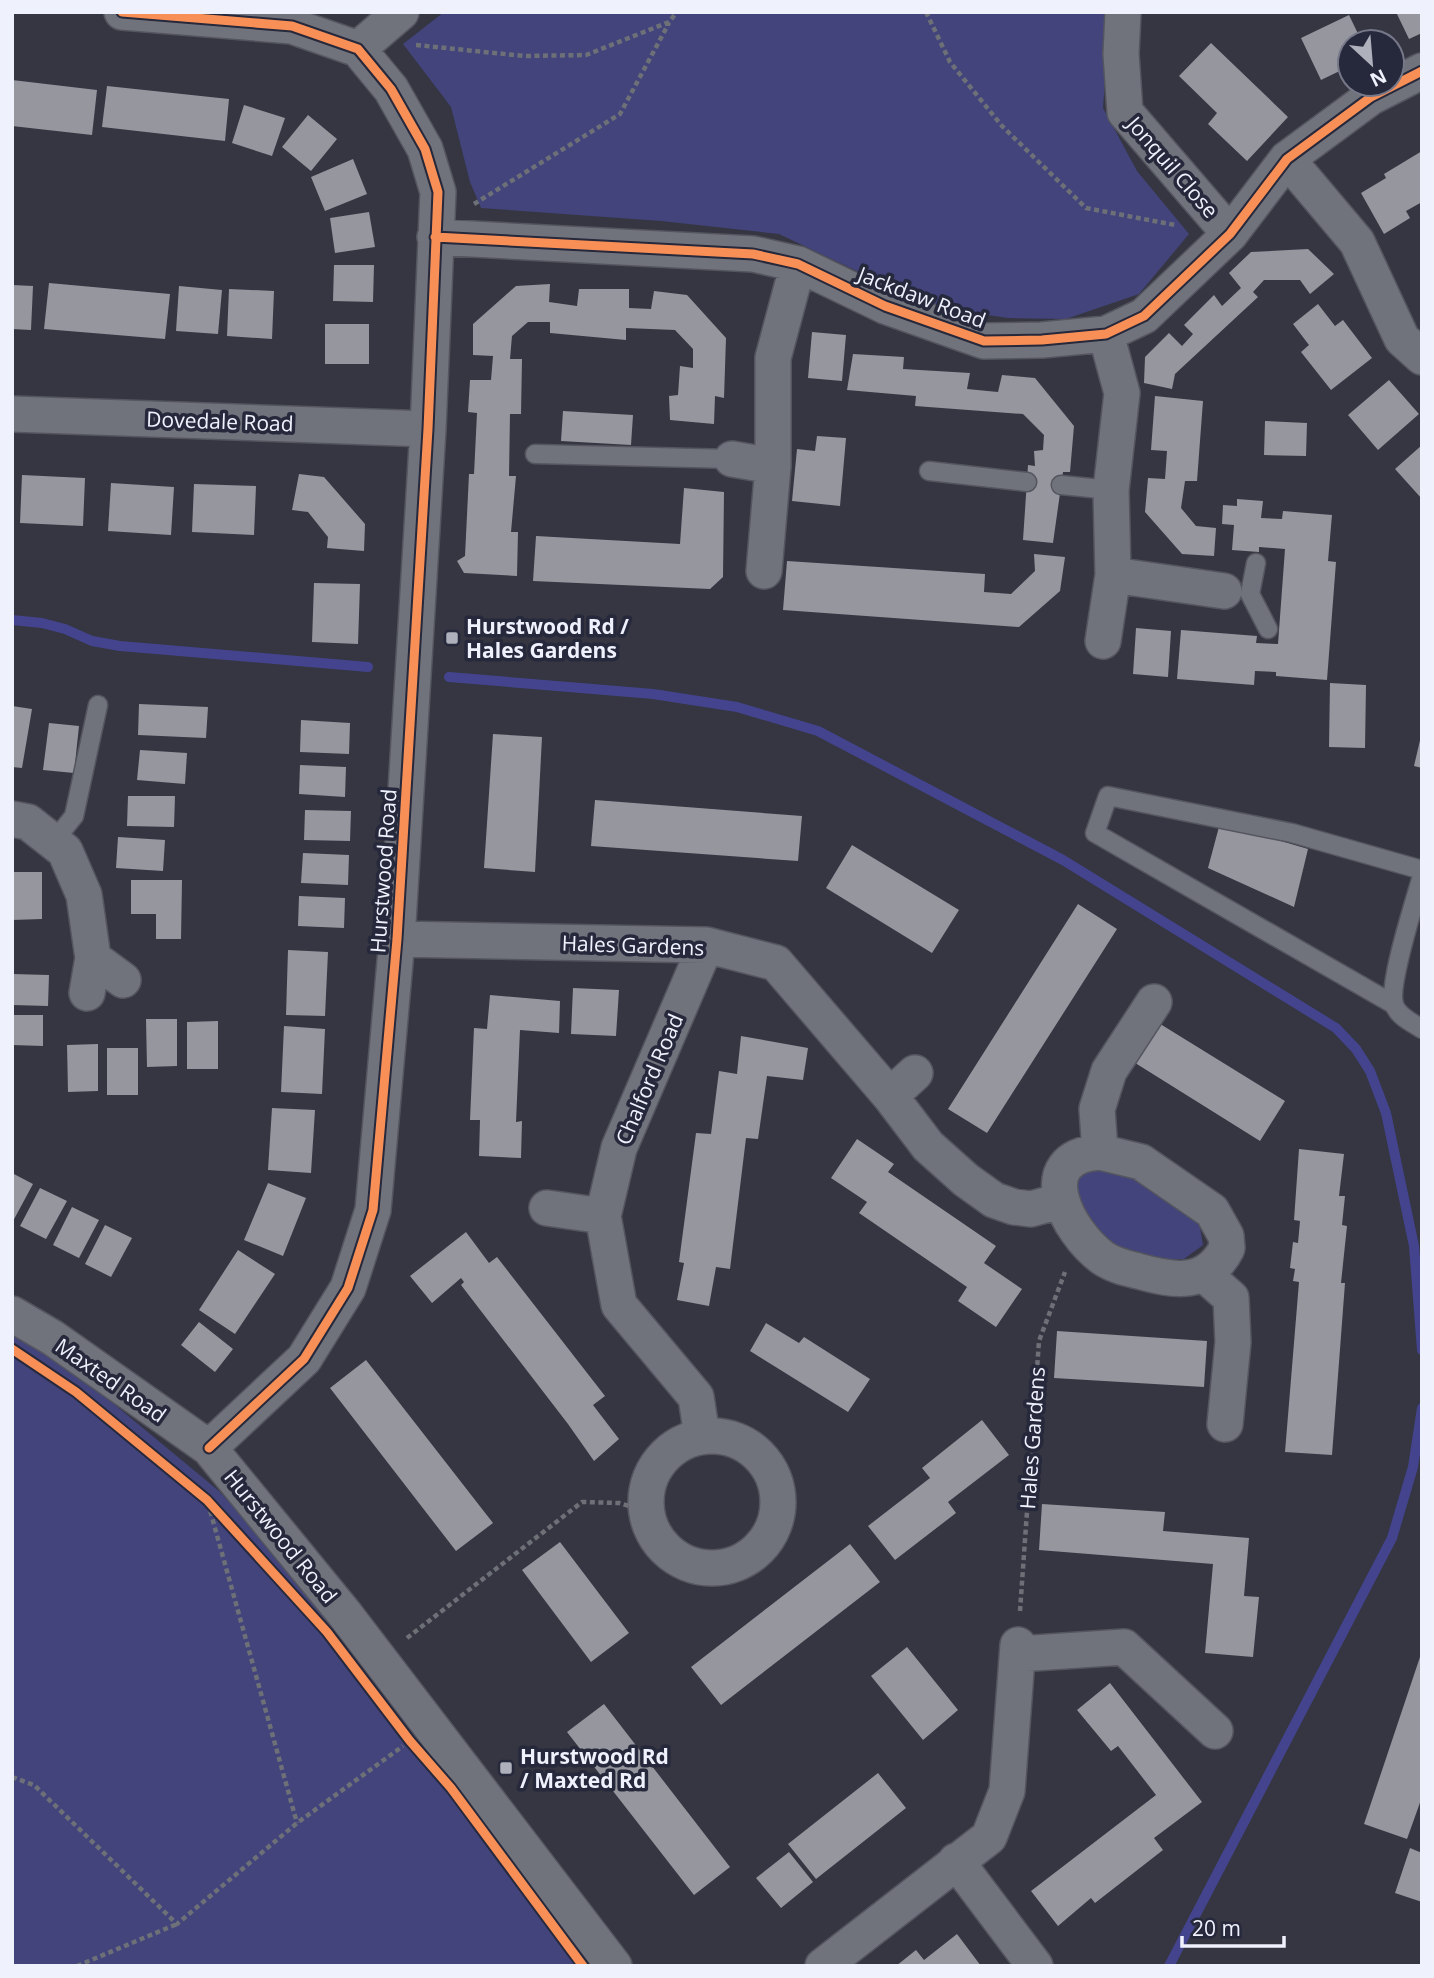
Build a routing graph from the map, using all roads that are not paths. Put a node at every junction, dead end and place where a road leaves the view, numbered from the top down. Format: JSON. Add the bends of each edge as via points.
{"nodes":[{"id":1,"x":122,"y":12,"type":"edge"},
{"id":2,"x":1123,"y":12,"type":"edge"},
{"id":3,"x":405,"y":28,"type":"edge"},
{"id":4,"x":358,"y":49,"type":"junction"},
{"id":5,"x":1422,"y":71,"type":"edge"},
{"id":6,"x":1287,"y":159,"type":"junction"},
{"id":7,"x":436,"y":231,"type":"junction"},
{"id":8,"x":1230,"y":234,"type":"junction"},
{"id":9,"x":798,"y":264,"type":"junction"},
{"id":10,"x":1106,"y":334,"type":"junction"},
{"id":11,"x":1422,"y":357,"type":"edge"},
{"id":12,"x":12,"y":414,"type":"edge"},
{"id":13,"x":428,"y":429,"type":"junction"},
{"id":14,"x":536,"y":454,"type":"dead end"},
{"id":15,"x":732,"y":459,"type":"joint"},
{"id":16,"x":773,"y":466,"type":"junction"},
{"id":17,"x":929,"y":471,"type":"dead end"},
{"id":18,"x":1027,"y":482,"type":"dead end"},
{"id":19,"x":1061,"y":485,"type":"dead end"},
{"id":20,"x":1111,"y":490,"type":"junction"},
{"id":21,"x":1256,"y":563,"type":"dead end"},
{"id":22,"x":764,"y":571,"type":"dead end"},
{"id":23,"x":1112,"y":575,"type":"junction"},
{"id":24,"x":1237,"y":592,"type":"junction"},
{"id":25,"x":1268,"y":629,"type":"dead end"},
{"id":26,"x":1103,"y":641,"type":"dead end"},
{"id":27,"x":98,"y":705,"type":"dead end"},
{"id":28,"x":12,"y":819,"type":"edge"},
{"id":29,"x":54,"y":841,"type":"junction"},
{"id":30,"x":1422,"y":870,"type":"edge"},
{"id":31,"x":1422,"y":876,"type":"edge"},
{"id":32,"x":397,"y":939,"type":"junction"},
{"id":33,"x":706,"y":945,"type":"junction"},
{"id":34,"x":93,"y":958,"type":"junction"},
{"id":35,"x":122,"y":980,"type":"dead end"},
{"id":36,"x":87,"y":993,"type":"dead end"},
{"id":37,"x":1154,"y":1002,"type":"dead end"},
{"id":38,"x":1394,"y":1004,"type":"junction"},
{"id":39,"x":1422,"y":1029,"type":"edge"},
{"id":40,"x":1100,"y":1153,"type":"junction"},
{"id":41,"x":1060,"y":1200,"type":"junction"},
{"id":42,"x":547,"y":1208,"type":"dead end"},
{"id":43,"x":603,"y":1216,"type":"junction"},
{"id":44,"x":1204,"y":1274,"type":"junction"},
{"id":45,"x":12,"y":1314,"type":"edge"},
{"id":46,"x":1226,"y":1424,"type":"dead end"},
{"id":47,"x":702,"y":1436,"type":"junction"},
{"id":48,"x":209,"y":1448,"type":"junction"},
{"id":49,"x":1215,"y":1731,"type":"dead end"},
{"id":50,"x":956,"y":1861,"type":"junction"},
{"id":51,"x":614,"y":1966,"type":"edge"},
{"id":52,"x":824,"y":1966,"type":"edge"},
{"id":53,"x":1035,"y":1966,"type":"edge"}],
"edges":[{"from":1,"to":4,"type":"street","via":[[292,26]]},
{"from":2,"to":8,"type":"street","name":"Jonquil Close","via":[[1125,112]]},
{"from":3,"to":4,"type":"street"},
{"from":4,"to":7,"type":"street","name":"Hurstwood Road","via":[[391,89],[425,149],[438,192]]},
{"from":5,"to":6,"type":"street","name":"Jackdaw Road","via":[[1371,97]]},
{"from":6,"to":8,"type":"street","name":"Jackdaw Road"},
{"from":6,"to":11,"type":"street","via":[[1357,242],[1402,339]]},
{"from":7,"to":9,"type":"street","name":"Jackdaw Road","via":[[753,254]]},
{"from":7,"to":13,"type":"street","name":"Hurstwood Road"},
{"from":8,"to":10,"type":"street","name":"Jackdaw Road","via":[[1144,316]]},
{"from":9,"to":10,"type":"street","name":"Jackdaw Road","via":[[885,306],[984,341]]},
{"from":9,"to":16,"type":"street","via":[[773,358]]},
{"from":10,"to":20,"type":"street","via":[[1122,393]]},
{"from":12,"to":13,"type":"street","name":"Dovedale Road"},
{"from":13,"to":32,"type":"street","name":"Hurstwood Road"},
{"from":14,"to":15,"type":"lane"},
{"from":15,"to":16,"type":"street"},
{"from":16,"to":22,"type":"street"},
{"from":17,"to":18,"type":"lane"},
{"from":19,"to":20,"type":"lane"},
{"from":20,"to":23,"type":"street"},
{"from":21,"to":24,"type":"lane"},
{"from":23,"to":24,"type":"street"},
{"from":23,"to":26,"type":"street"},
{"from":24,"to":25,"type":"lane"},
{"from":27,"to":29,"type":"lane","via":[[74,816]]},
{"from":28,"to":29,"type":"street","via":[[28,822]]},
{"from":29,"to":34,"type":"street","via":[[65,851],[84,895]]},
{"from":30,"to":38,"type":"lane","via":[[1292,833],[1108,796],[1095,834]]},
{"from":31,"to":38,"type":"lane","via":[[1394,985]]},
{"from":32,"to":33,"type":"street","name":"Hales Gardens"},
{"from":32,"to":48,"type":"street","name":"Hurstwood Road","via":[[373,1210],[348,1288],[304,1359]]},
{"from":33,"to":41,"type":"street","name":"Hales Gardens","via":[[776,963],[903,1084],[928,1146],[966,1180],[994,1200],[1031,1209]]},
{"from":33,"to":43,"type":"street","name":"Chalford Road","via":[[619,1148]]},
{"from":34,"to":35,"type":"street"},
{"from":34,"to":36,"type":"street"},
{"from":37,"to":40,"type":"street","via":[[1109,1071],[1097,1109]]},
{"from":38,"to":39,"type":"lane"},
{"from":40,"to":41,"type":"street","via":[[1073,1160],[1062,1174]]},
{"from":40,"to":44,"type":"street","via":[[1140,1162],[1212,1211],[1226,1236],[1227,1248]]},
{"from":41,"to":44,"type":"street","via":[[1074,1227],[1094,1251],[1113,1264],[1160,1278],[1188,1279]]},
{"from":42,"to":43,"type":"street"},
{"from":43,"to":47,"type":"street","name":"Chalford Road","via":[[619,1305],[696,1397]]},
{"from":44,"to":46,"type":"street","via":[[1231,1298],[1233,1342]]},
{"from":45,"to":48,"type":"street","name":"Maxted Road"},
{"from":47,"to":47,"type":"street","via":[[720,1436],[751,1447],[773,1476],[779,1496],[777,1517],[765,1542],[741,1563],[711,1570],[673,1557],[652,1534],[645,1511],[647,1483],[660,1458]]},
{"from":48,"to":51,"type":"street","name":"Hurstwood Road","via":[[344,1613]]},
{"from":49,"to":50,"type":"street","via":[[1124,1647],[1018,1649],[1007,1791],[989,1837]]},
{"from":50,"to":52,"type":"street"},
{"from":50,"to":53,"type":"street"}]}
